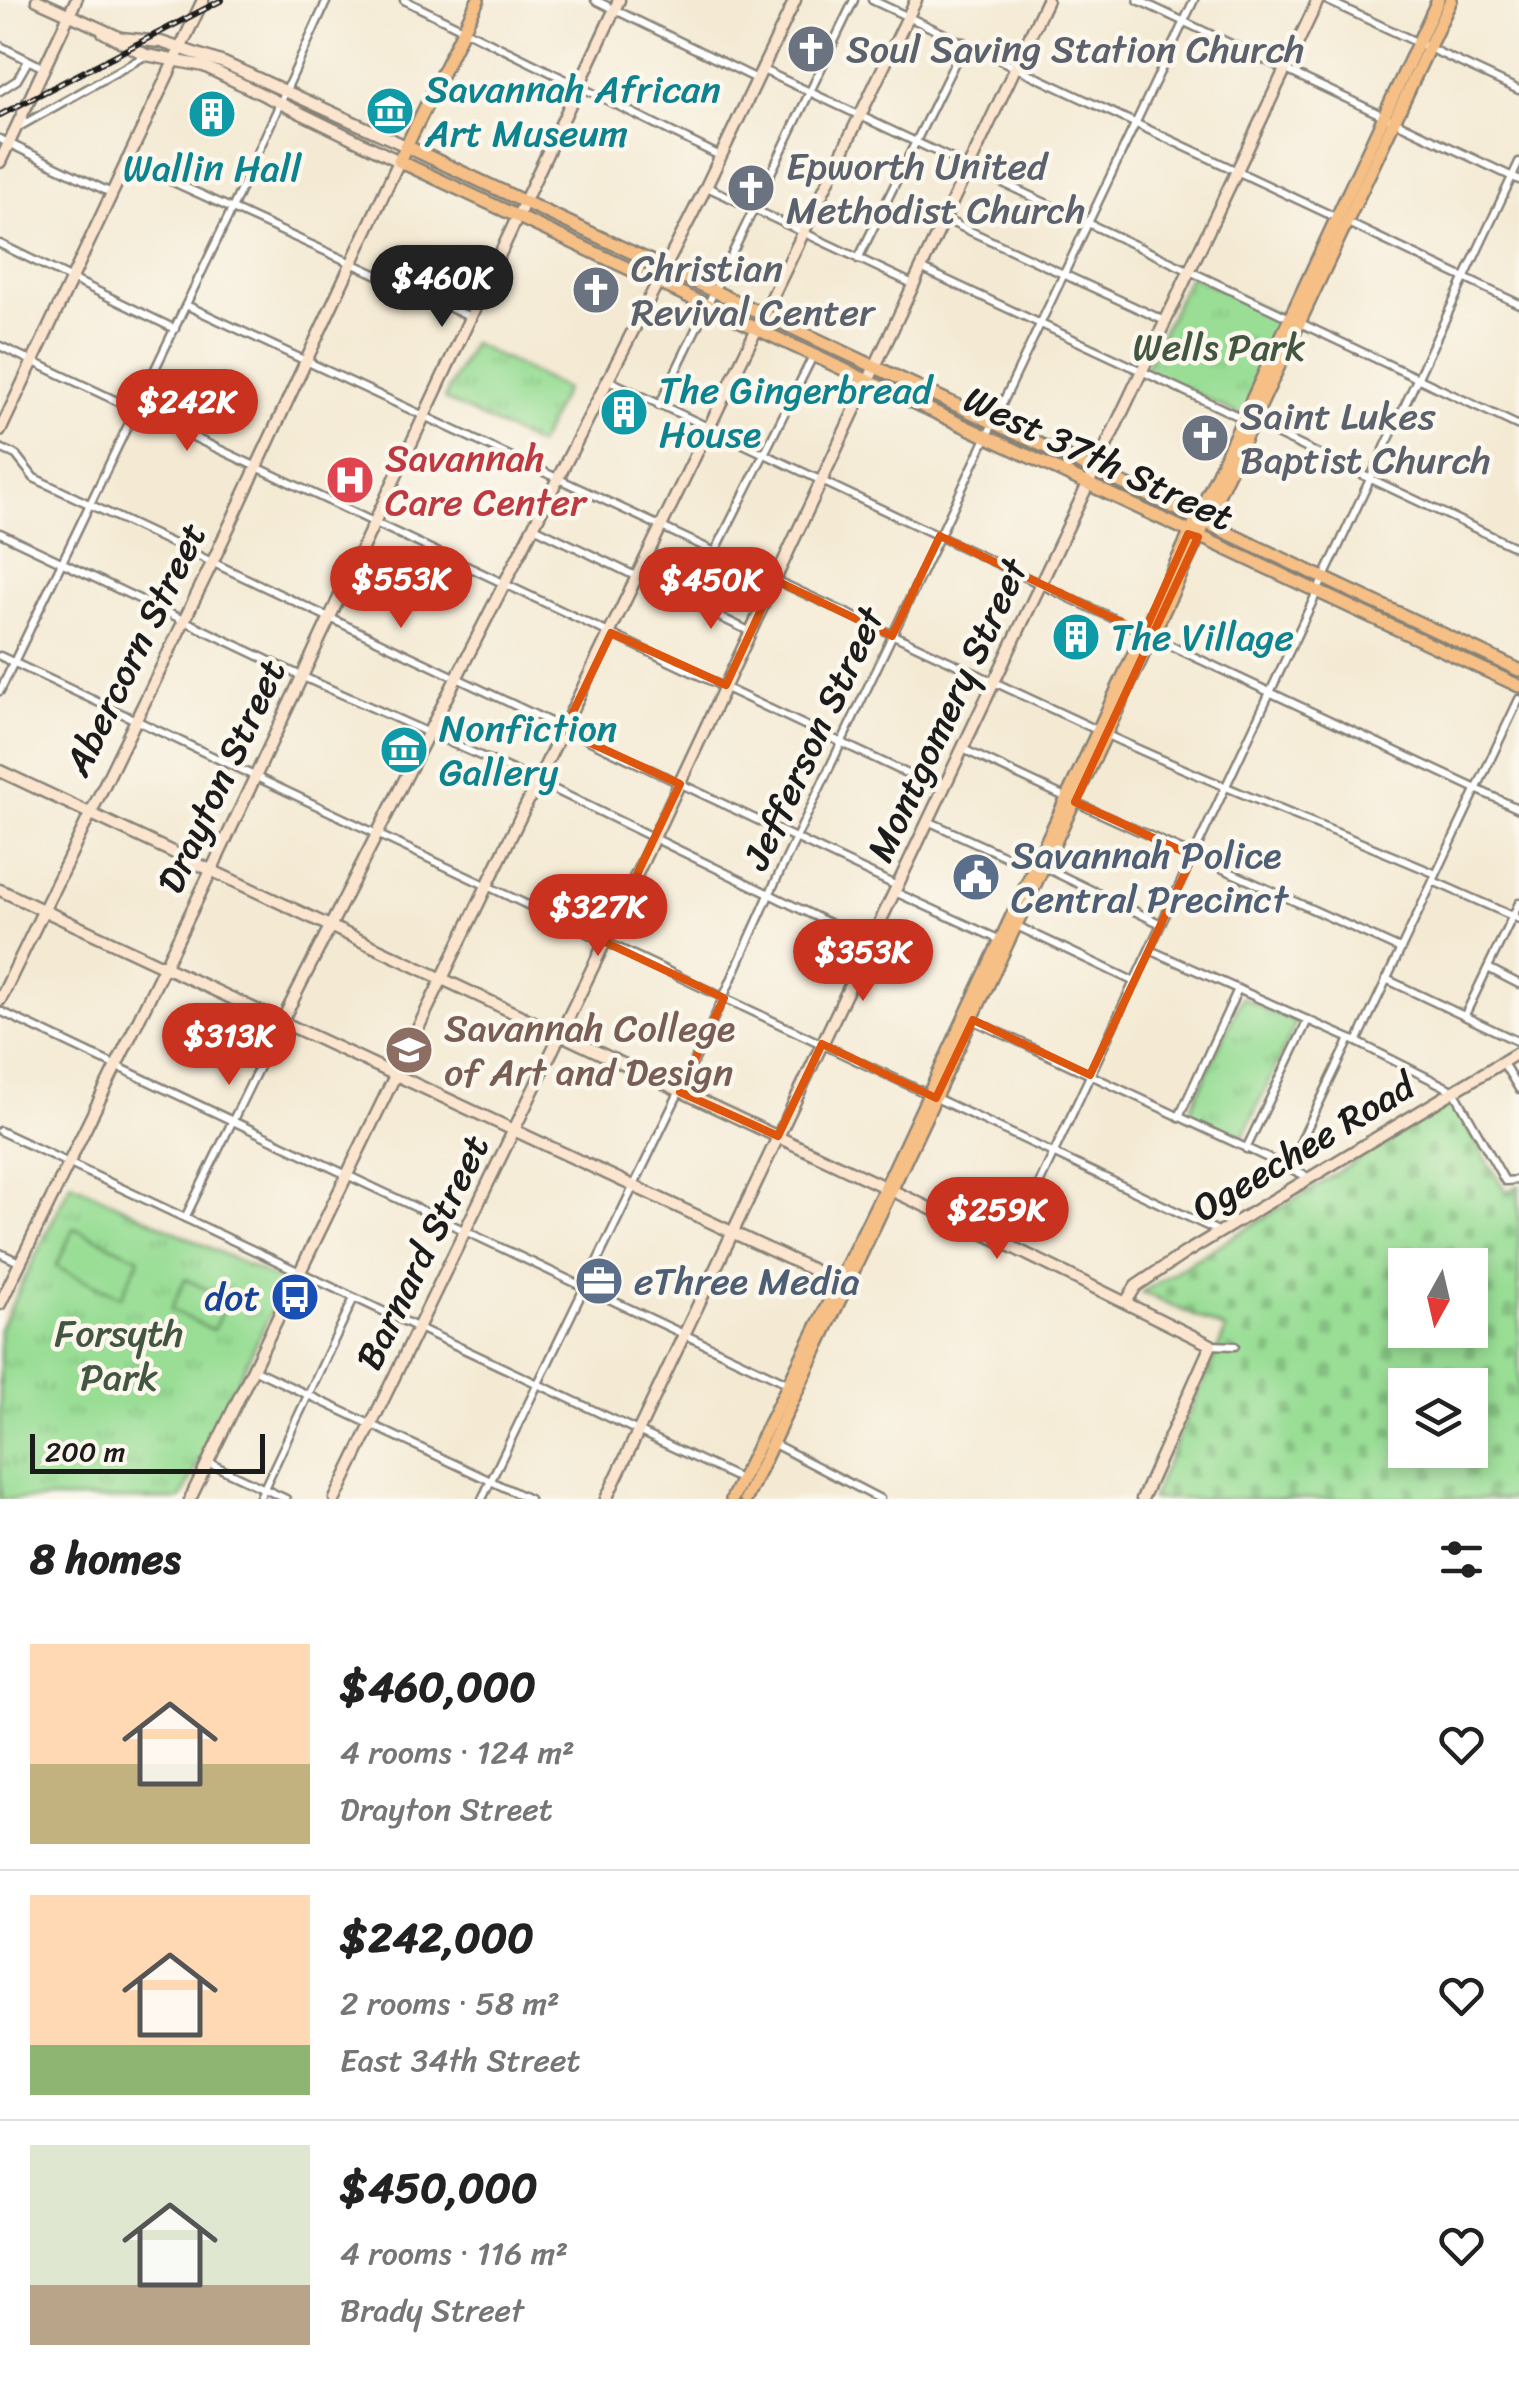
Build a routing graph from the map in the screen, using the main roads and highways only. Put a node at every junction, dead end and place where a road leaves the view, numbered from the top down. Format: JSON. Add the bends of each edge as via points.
{"nodes":[{"id":1,"x":37,"y":0,"type":"edge"},
{"id":2,"x":76,"y":0,"type":"edge"},
{"id":3,"x":203,"y":0,"type":"edge"},
{"id":4,"x":478,"y":0,"type":"edge"},
{"id":5,"x":794,"y":0,"type":"edge"},
{"id":6,"x":916,"y":0,"type":"edge"},
{"id":7,"x":1047,"y":0,"type":"edge"},
{"id":8,"x":1318,"y":0,"type":"edge"},
{"id":9,"x":1438,"y":0,"type":"edge"},
{"id":10,"x":1451,"y":0,"type":"edge"},
{"id":11,"x":617,"y":5,"type":"edge"},
{"id":12,"x":68,"y":16,"type":"junction"},
{"id":13,"x":103,"y":32,"type":"junction"},
{"id":14,"x":1422,"y":45,"type":"junction"},
{"id":15,"x":180,"y":47,"type":"junction"},
{"id":16,"x":171,"y":62,"type":"junction"},
{"id":17,"x":4,"y":141,"type":"edge"},
{"id":18,"x":406,"y":146,"type":"junction"},
{"id":19,"x":399,"y":161,"type":"junction"},
{"id":20,"x":0,"y":162,"type":"edge"},
{"id":21,"x":523,"y":205,"type":"junction"},
{"id":22,"x":516,"y":218,"type":"junction"},
{"id":23,"x":662,"y":268,"type":"junction"},
{"id":24,"x":655,"y":281,"type":"junction"},
{"id":25,"x":764,"y":315,"type":"junction"},
{"id":26,"x":756,"y":330,"type":"junction"},
{"id":27,"x":874,"y":367,"type":"junction"},
{"id":28,"x":867,"y":384,"type":"junction"},
{"id":29,"x":0,"y":431,"type":"edge"},
{"id":30,"x":1093,"y":471,"type":"junction"},
{"id":31,"x":1087,"y":484,"type":"junction"},
{"id":32,"x":1200,"y":520,"type":"junction"},
{"id":33,"x":1193,"y":535,"type":"junction"},
{"id":34,"x":1519,"y":670,"type":"edge"},
{"id":35,"x":1519,"y":686,"type":"edge"},
{"id":36,"x":0,"y":771,"type":"edge"},
{"id":37,"x":88,"y":813,"type":"junction"},
{"id":38,"x":1037,"y":868,"type":"junction"},
{"id":39,"x":211,"y":872,"type":"junction"},
{"id":40,"x":0,"y":890,"type":"edge"},
{"id":41,"x":44,"y":911,"type":"junction"},
{"id":42,"x":329,"y":926,"type":"junction"},
{"id":43,"x":163,"y":967,"type":"junction"},
{"id":44,"x":442,"y":980,"type":"junction"},
{"id":45,"x":0,"y":1000,"type":"edge"},
{"id":46,"x":282,"y":1021,"type":"junction"},
{"id":47,"x":561,"y":1034,"type":"junction"},
{"id":48,"x":1519,"y":1052,"type":"edge"},
{"id":49,"x":395,"y":1077,"type":"junction"},
{"id":50,"x":932,"y":1096,"type":"junction"},
{"id":51,"x":514,"y":1131,"type":"junction"},
{"id":52,"x":778,"y":1136,"type":"junction"},
{"id":53,"x":889,"y":1190,"type":"junction"},
{"id":54,"x":733,"y":1234,"type":"junction"},
{"id":55,"x":841,"y":1283,"type":"junction"},
{"id":56,"x":1126,"y":1302,"type":"junction"},
{"id":57,"x":0,"y":1304,"type":"edge"},
{"id":58,"x":747,"y":1482,"type":"junction"},
{"id":59,"x":190,"y":1499,"type":"edge"},
{"id":60,"x":335,"y":1499,"type":"edge"},
{"id":61,"x":606,"y":1499,"type":"edge"},
{"id":62,"x":732,"y":1499,"type":"edge"},
{"id":63,"x":746,"y":1499,"type":"edge"},
{"id":64,"x":1142,"y":1499,"type":"edge"}],
"edges":[{"from":1,"to":12,"type":"main road"},
{"from":2,"to":12,"type":"main road"},
{"from":3,"to":15,"type":"main road"},
{"from":4,"to":18,"type":"main road","name":"Abercorn Street"},
{"from":5,"to":23,"type":"main road"},
{"from":6,"to":25,"type":"main road"},
{"from":7,"to":27,"type":"main road","name":"Barnard Street"},
{"from":8,"to":30,"type":"main road","name":"Montgomery Street"},
{"from":9,"to":14,"type":"main road"},
{"from":10,"to":14,"type":"main road"},
{"from":11,"to":21,"type":"main road","name":"Drayton Street"},
{"from":12,"to":13,"type":"main road"},
{"from":12,"to":17,"type":"main road","via":[[16,129]]},
{"from":13,"to":15,"type":"main road"},
{"from":13,"to":16,"type":"main road","via":[[124,48]]},
{"from":14,"to":32,"type":"main road"},
{"from":15,"to":16,"type":"main road"},
{"from":15,"to":18,"type":"main road"},
{"from":16,"to":19,"type":"main road","via":[[204,66]]},
{"from":16,"to":29,"type":"main road"},
{"from":17,"to":20,"type":"main road"},
{"from":18,"to":19,"type":"main road","name":"Abercorn Street"},
{"from":18,"to":21,"type":"main road","name":"West 37th Street"},
{"from":19,"to":22,"type":"main road","name":"West 37th Street"},
{"from":19,"to":37,"type":"main road","name":"Abercorn Street"},
{"from":21,"to":22,"type":"main road","name":"Drayton Street"},
{"from":21,"to":23,"type":"main road","name":"West 37th Street"},
{"from":22,"to":24,"type":"main road","name":"West 37th Street"},
{"from":22,"to":39,"type":"main road","name":"Drayton Street"},
{"from":23,"to":24,"type":"main road"},
{"from":23,"to":25,"type":"main road","name":"West 37th Street"},
{"from":24,"to":26,"type":"main road","name":"West 37th Street"},
{"from":24,"to":42,"type":"main road"},
{"from":25,"to":26,"type":"main road"},
{"from":25,"to":27,"type":"main road","name":"West 37th Street"},
{"from":26,"to":28,"type":"main road","name":"West 37th Street"},
{"from":26,"to":44,"type":"main road"},
{"from":27,"to":28,"type":"main road","name":"Barnard Street"},
{"from":27,"to":30,"type":"main road","name":"West 37th Street"},
{"from":28,"to":31,"type":"main road","name":"West 37th Street"},
{"from":28,"to":47,"type":"main road","name":"Barnard Street"},
{"from":30,"to":31,"type":"main road","name":"Montgomery Street"},
{"from":30,"to":32,"type":"main road","name":"West 37th Street"},
{"from":31,"to":33,"type":"main road","name":"West 37th Street"},
{"from":31,"to":52,"type":"main road","name":"Montgomery Street"},
{"from":32,"to":33,"type":"main road"},
{"from":32,"to":34,"type":"main road","name":"West 37th Street"},
{"from":33,"to":35,"type":"main road","name":"West 37th Street"},
{"from":33,"to":38,"type":"main road"},
{"from":36,"to":37,"type":"main road"},
{"from":37,"to":39,"type":"main road"},
{"from":37,"to":41,"type":"main road","name":"Abercorn Street"},
{"from":38,"to":50,"type":"main road","via":[[998,939]]},
{"from":38,"to":50,"type":"main road","via":[[973,1020]]},
{"from":39,"to":42,"type":"main road"},
{"from":39,"to":43,"type":"main road","name":"Drayton Street"},
{"from":40,"to":41,"type":"main road"},
{"from":41,"to":43,"type":"main road"},
{"from":41,"to":45,"type":"main road","name":"Abercorn Street"},
{"from":42,"to":44,"type":"main road"},
{"from":42,"to":46,"type":"main road"},
{"from":43,"to":46,"type":"main road"},
{"from":43,"to":57,"type":"main road","name":"Drayton Street"},
{"from":44,"to":47,"type":"main road"},
{"from":44,"to":49,"type":"main road"},
{"from":46,"to":49,"type":"main road"},
{"from":47,"to":51,"type":"main road","name":"Barnard Street"},
{"from":47,"to":52,"type":"main road"},
{"from":48,"to":56,"type":"main road","name":"Ogeechee Road","via":[[1136,1286]]},
{"from":49,"to":51,"type":"main road"},
{"from":49,"to":59,"type":"main road"},
{"from":50,"to":53,"type":"main road"},
{"from":51,"to":54,"type":"main road"},
{"from":51,"to":60,"type":"main road","name":"Barnard Street"},
{"from":52,"to":53,"type":"main road"},
{"from":52,"to":54,"type":"main road","name":"Montgomery Street"},
{"from":53,"to":55,"type":"main road"},
{"from":53,"to":56,"type":"main road"},
{"from":54,"to":55,"type":"main road"},
{"from":54,"to":61,"type":"main road","name":"Montgomery Street"},
{"from":55,"to":58,"type":"main road","via":[[787,1383]]},
{"from":55,"to":58,"type":"main road","via":[[774,1444]]},
{"from":56,"to":64,"type":"main road","via":[[1211,1345]]},
{"from":58,"to":62,"type":"main road"},
{"from":58,"to":63,"type":"main road"}]}
